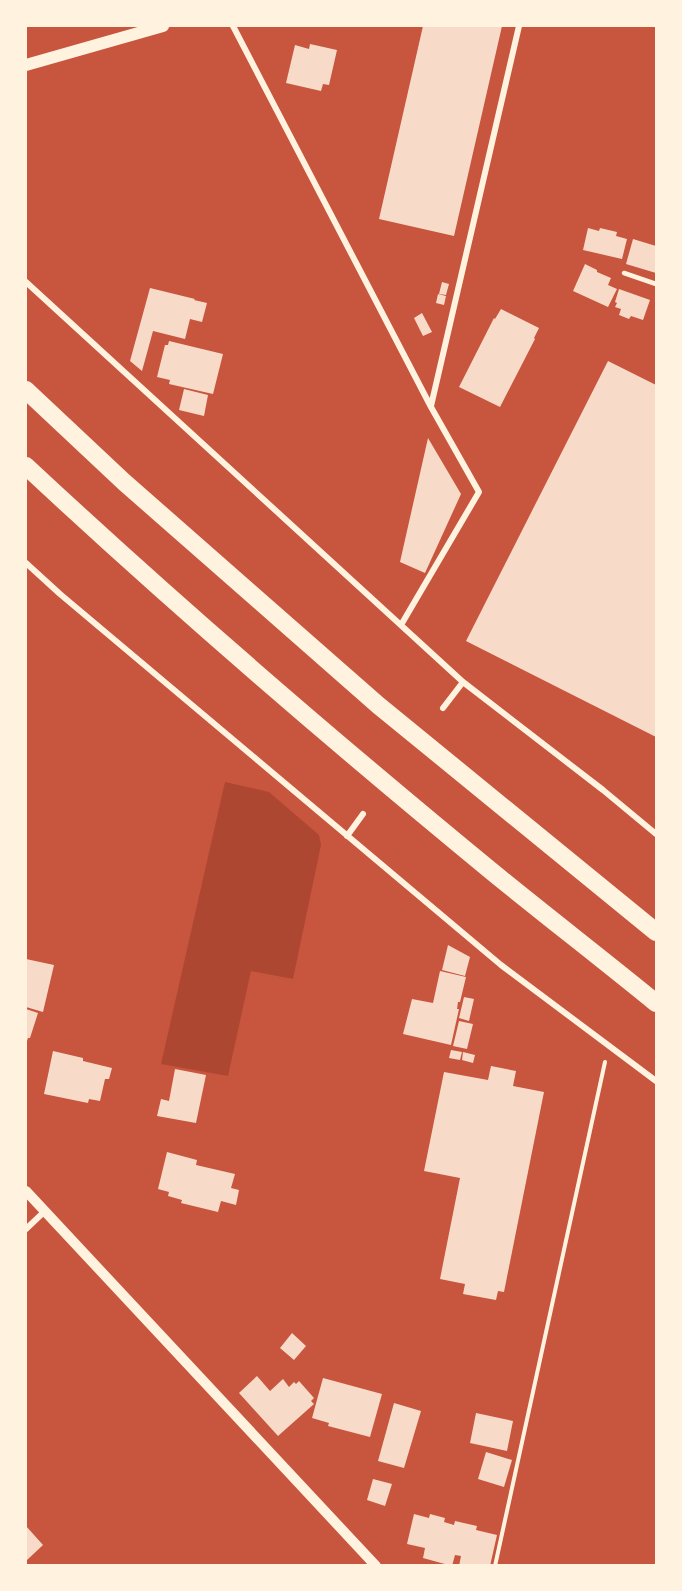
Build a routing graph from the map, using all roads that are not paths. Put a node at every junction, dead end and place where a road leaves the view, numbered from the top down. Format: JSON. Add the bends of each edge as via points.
{"nodes":[{"id":1,"x":164,"y":26,"type":"edge"},
{"id":2,"x":233,"y":26,"type":"edge"},
{"id":3,"x":519,"y":26,"type":"edge"},
{"id":4,"x":26,"y":65,"type":"edge"},
{"id":5,"x":624,"y":273,"type":"dead end"},
{"id":6,"x":26,"y":282,"type":"edge"},
{"id":7,"x":657,"y":284,"type":"edge"},
{"id":8,"x":26,"y":390,"type":"edge"},
{"id":9,"x":431,"y":407,"type":"junction"},
{"id":10,"x":26,"y":466,"type":"edge"},
{"id":11,"x":26,"y":563,"type":"edge"},
{"id":12,"x":400,"y":625,"type":"junction"},
{"id":13,"x":463,"y":682,"type":"junction"},
{"id":14,"x":443,"y":708,"type":"dead end"},
{"id":15,"x":363,"y":814,"type":"dead end"},
{"id":16,"x":657,"y":834,"type":"edge"},
{"id":17,"x":346,"y":836,"type":"junction"},
{"id":18,"x":657,"y":932,"type":"edge"},
{"id":19,"x":657,"y":1003,"type":"edge"},
{"id":20,"x":657,"y":1081,"type":"edge"},
{"id":21,"x":26,"y":1191,"type":"edge"},
{"id":22,"x":45,"y":1211,"type":"junction"},
{"id":23,"x":26,"y":1229,"type":"edge"},
{"id":24,"x":376,"y":1566,"type":"edge"}],
"edges":[{"from":1,"to":4,"type":"main road"},
{"from":2,"to":9,"type":"street"},
{"from":3,"to":9,"type":"street"},
{"from":5,"to":7,"type":"lane"},
{"from":6,"to":12,"type":"street"},
{"from":8,"to":18,"type":"highway","via":[[124,482],[378,705]]},
{"from":9,"to":12,"type":"street","via":[[479,492]]},
{"from":10,"to":19,"type":"highway","via":[[337,742]]},
{"from":11,"to":17,"type":"street"},
{"from":12,"to":13,"type":"street"},
{"from":13,"to":14,"type":"street"},
{"from":13,"to":16,"type":"street"},
{"from":15,"to":17,"type":"street"},
{"from":17,"to":20,"type":"street","via":[[501,965]]},
{"from":21,"to":22,"type":"street"},
{"from":22,"to":23,"type":"street"},
{"from":22,"to":24,"type":"street"}]}
